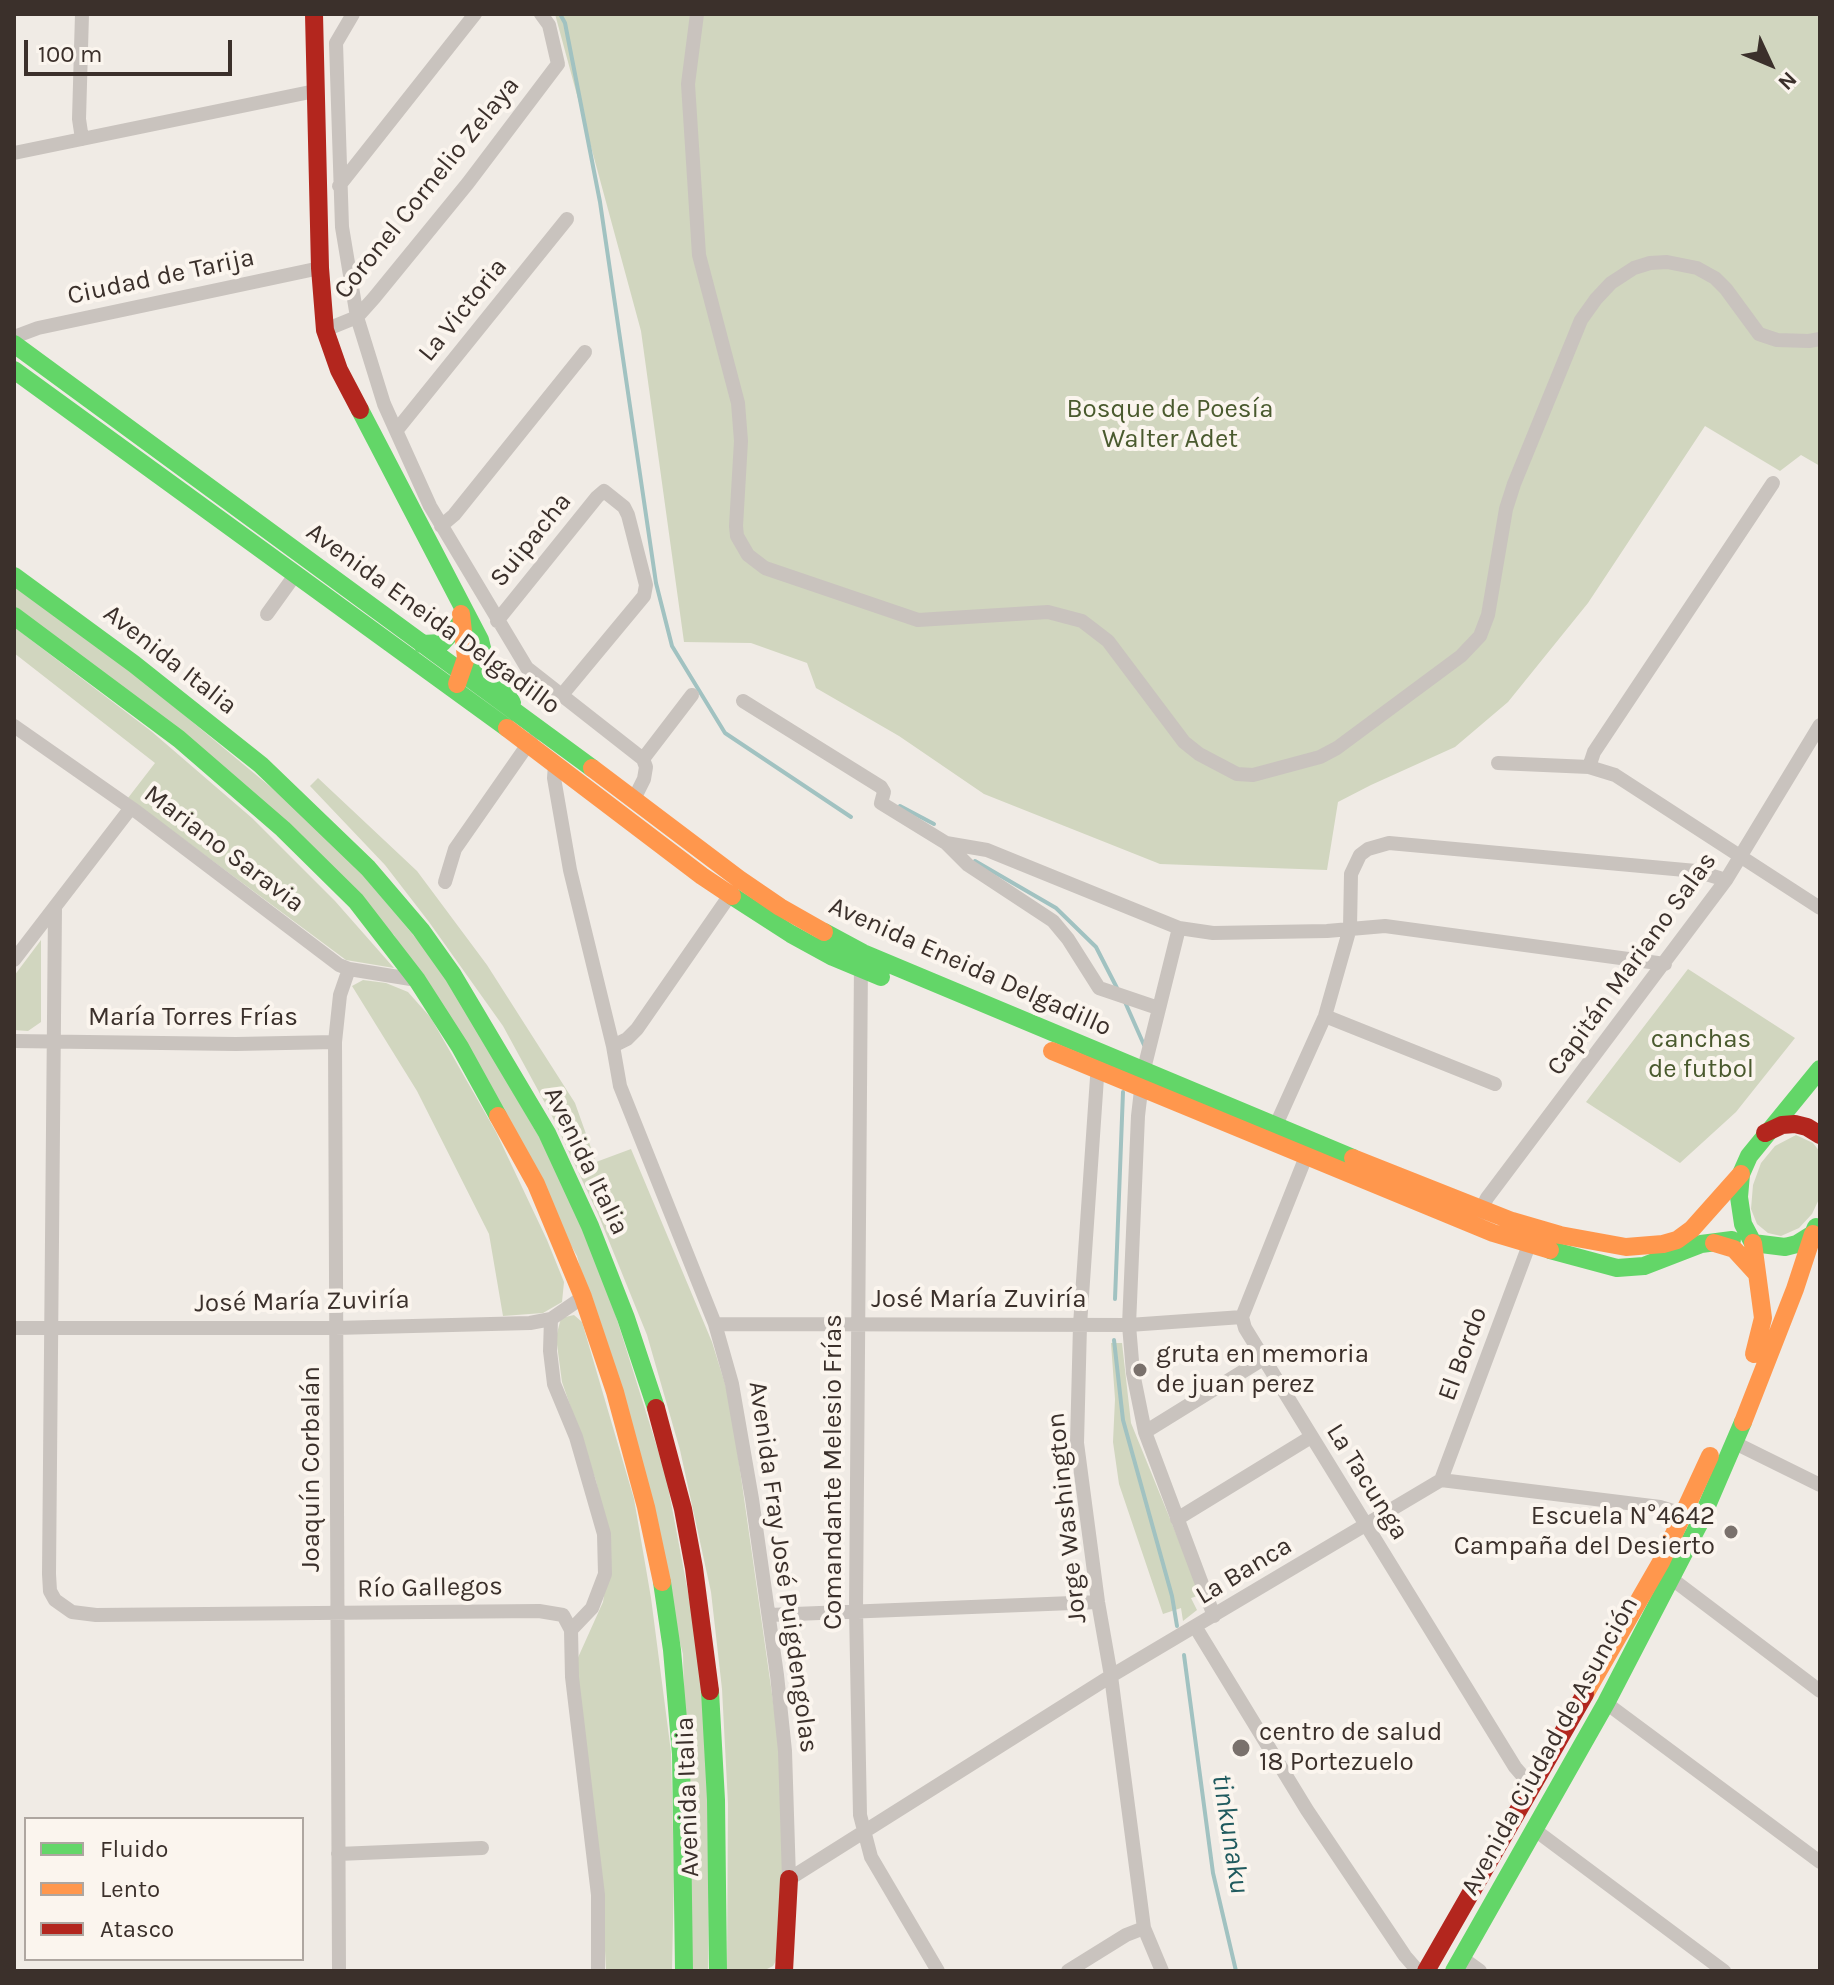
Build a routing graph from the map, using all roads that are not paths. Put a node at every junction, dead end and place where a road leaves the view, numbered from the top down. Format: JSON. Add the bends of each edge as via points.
{"nodes":[{"id":1,"x":82,"y":14,"type":"edge"},
{"id":2,"x":314,"y":14,"type":"edge"},
{"id":3,"x":353,"y":14,"type":"edge"},
{"id":4,"x":475,"y":14,"type":"edge"},
{"id":5,"x":541,"y":14,"type":"edge"},
{"id":6,"x":697,"y":14,"type":"edge"},
{"id":7,"x":315,"y":91,"type":"junction"},
{"id":8,"x":82,"y":139,"type":"junction"},
{"id":9,"x":14,"y":153,"type":"edge"},
{"id":10,"x":339,"y":186,"type":"junction"},
{"id":11,"x":567,"y":219,"type":"dead end"},
{"id":12,"x":320,"y":268,"type":"junction"},
{"id":13,"x":357,"y":317,"type":"junction"},
{"id":14,"x":325,"y":330,"type":"junction"},
{"id":15,"x":14,"y":337,"type":"edge"},
{"id":16,"x":1820,"y":339,"type":"edge"},
{"id":17,"x":14,"y":344,"type":"edge"},
{"id":18,"x":585,"y":352,"type":"dead end"},
{"id":19,"x":14,"y":370,"type":"edge"},
{"id":20,"x":396,"y":431,"type":"junction"},
{"id":21,"x":1773,"y":483,"type":"dead end"},
{"id":22,"x":441,"y":526,"type":"junction"},
{"id":23,"x":295,"y":575,"type":"junction"},
{"id":24,"x":14,"y":576,"type":"edge"},
{"id":25,"x":267,"y":614,"type":"dead end"},
{"id":26,"x":461,"y":614,"type":"junction"},
{"id":27,"x":14,"y":616,"type":"edge"},
{"id":28,"x":497,"y":621,"type":"junction"},
{"id":29,"x":422,"y":644,"type":"junction"},
{"id":30,"x":483,"y":652,"type":"junction"},
{"id":31,"x":465,"y":686,"type":"junction"},
{"id":32,"x":692,"y":695,"type":"dead end"},
{"id":33,"x":561,"y":696,"type":"junction"},
{"id":34,"x":743,"y":701,"type":"dead end"},
{"id":35,"x":520,"y":714,"type":"junction"},
{"id":36,"x":1820,"y":725,"type":"edge"},
{"id":37,"x":14,"y":726,"type":"edge"},
{"id":38,"x":538,"y":727,"type":"junction"},
{"id":39,"x":528,"y":744,"type":"junction"},
{"id":40,"x":643,"y":759,"type":"junction"},
{"id":41,"x":1498,"y":763,"type":"dead end"},
{"id":42,"x":555,"y":765,"type":"junction"},
{"id":43,"x":1589,"y":767,"type":"junction"},
{"id":44,"x":634,"y":799,"type":"junction"},
{"id":45,"x":130,"y":809,"type":"junction"},
{"id":46,"x":946,"y":843,"type":"junction"},
{"id":47,"x":1740,"y":857,"type":"junction"},
{"id":48,"x":1726,"y":880,"type":"junction"},
{"id":49,"x":445,"y":882,"type":"dead end"},
{"id":50,"x":730,"y":895,"type":"junction"},
{"id":51,"x":55,"y":907,"type":"junction"},
{"id":52,"x":1820,"y":908,"type":"edge"},
{"id":53,"x":1179,"y":928,"type":"junction"},
{"id":54,"x":1350,"y":928,"type":"junction"},
{"id":55,"x":14,"y":960,"type":"edge"},
{"id":56,"x":861,"y":960,"type":"junction"},
{"id":57,"x":1665,"y":964,"type":"junction"},
{"id":58,"x":349,"y":969,"type":"junction"},
{"id":59,"x":417,"y":980,"type":"junction"},
{"id":60,"x":1158,"y":1008,"type":"junction"},
{"id":61,"x":1325,"y":1016,"type":"junction"},
{"id":62,"x":14,"y":1041,"type":"edge"},
{"id":63,"x":51,"y":1042,"type":"junction"},
{"id":64,"x":335,"y":1042,"type":"junction"},
{"id":65,"x":613,"y":1046,"type":"junction"},
{"id":66,"x":1098,"y":1062,"type":"junction"},
{"id":67,"x":1820,"y":1069,"type":"edge"},
{"id":68,"x":1143,"y":1082,"type":"junction"},
{"id":69,"x":1495,"y":1084,"type":"dead end"},
{"id":70,"x":1275,"y":1127,"type":"junction"},
{"id":71,"x":1765,"y":1133,"type":"junction"},
{"id":72,"x":1820,"y":1135,"type":"edge"},
{"id":73,"x":1308,"y":1150,"type":"junction"},
{"id":74,"x":1741,"y":1174,"type":"junction"},
{"id":75,"x":1477,"y":1217,"type":"junction"},
{"id":76,"x":1816,"y":1227,"type":"edge"},
{"id":77,"x":1751,"y":1242,"type":"junction"},
{"id":78,"x":1714,"y":1243,"type":"junction"},
{"id":79,"x":1529,"y":1245,"type":"junction"},
{"id":80,"x":1758,"y":1276,"type":"junction"},
{"id":81,"x":583,"y":1297,"type":"junction"},
{"id":82,"x":1242,"y":1317,"type":"junction"},
{"id":83,"x":551,"y":1319,"type":"junction"},
{"id":84,"x":715,"y":1324,"type":"junction"},
{"id":85,"x":859,"y":1324,"type":"junction"},
{"id":86,"x":1080,"y":1325,"type":"junction"},
{"id":87,"x":1129,"y":1325,"type":"junction"},
{"id":88,"x":51,"y":1327,"type":"junction"},
{"id":89,"x":14,"y":1328,"type":"edge"},
{"id":90,"x":335,"y":1328,"type":"junction"},
{"id":91,"x":1263,"y":1359,"type":"junction"},
{"id":92,"x":1145,"y":1432,"type":"junction"},
{"id":93,"x":1311,"y":1437,"type":"junction"},
{"id":94,"x":1735,"y":1443,"type":"junction"},
{"id":95,"x":1441,"y":1480,"type":"junction"},
{"id":96,"x":1820,"y":1485,"type":"edge"},
{"id":97,"x":1683,"y":1514,"type":"junction"},
{"id":98,"x":1177,"y":1519,"type":"junction"},
{"id":99,"x":1367,"y":1526,"type":"junction"},
{"id":100,"x":1672,"y":1579,"type":"junction"},
{"id":101,"x":1098,"y":1602,"type":"junction"},
{"id":102,"x":856,"y":1610,"type":"junction"},
{"id":103,"x":337,"y":1613,"type":"junction"},
{"id":104,"x":769,"y":1615,"type":"junction"},
{"id":105,"x":1214,"y":1616,"type":"junction"},
{"id":106,"x":1196,"y":1628,"type":"junction"},
{"id":107,"x":571,"y":1630,"type":"junction"},
{"id":108,"x":1111,"y":1676,"type":"junction"},
{"id":109,"x":1820,"y":1691,"type":"edge"},
{"id":110,"x":1606,"y":1703,"type":"junction"},
{"id":111,"x":1533,"y":1788,"type":"junction"},
{"id":112,"x":1535,"y":1830,"type":"junction"},
{"id":113,"x":862,"y":1831,"type":"junction"},
{"id":114,"x":482,"y":1848,"type":"dead end"},
{"id":115,"x":338,"y":1854,"type":"junction"},
{"id":116,"x":1820,"y":1862,"type":"edge"},
{"id":117,"x":789,"y":1879,"type":"junction"},
{"id":118,"x":1144,"y":1928,"type":"junction"},
{"id":119,"x":718,"y":1963,"type":"edge"},
{"id":120,"x":1458,"y":1964,"type":"edge"},
{"id":121,"x":684,"y":1966,"type":"edge"},
{"id":122,"x":339,"y":1971,"type":"edge"},
{"id":123,"x":598,"y":1971,"type":"edge"},
{"id":124,"x":784,"y":1971,"type":"edge"},
{"id":125,"x":938,"y":1971,"type":"edge"},
{"id":126,"x":1068,"y":1971,"type":"edge"},
{"id":127,"x":1162,"y":1971,"type":"edge"},
{"id":128,"x":1418,"y":1971,"type":"edge"},
{"id":129,"x":1426,"y":1971,"type":"edge"},
{"id":130,"x":1480,"y":1971,"type":"edge"},
{"id":131,"x":1724,"y":1971,"type":"edge"}],
"edges":[{"from":1,"to":8,"type":"street"},
{"from":2,"to":7,"type":"main road"},
{"from":3,"to":10,"type":"street","via":[[336,43]]},
{"from":4,"to":10,"type":"street"},
{"from":5,"to":13,"type":"street","name":"Coronel Cornelio Zelaya","via":[[549,25],[558,64]]},
{"from":6,"to":16,"type":"street","via":[[688,84],[699,255],[741,421],[736,526],[741,545],[765,568],[918,620],[1048,612],[1082,621],[1108,641],[1184,742],[1237,774],[1253,775],[1337,748],[1461,656],[1480,636],[1514,484],[1581,320],[1611,283],[1650,263],[1697,268],[1726,289],[1759,334],[1777,340]]},
{"from":7,"to":8,"type":"street"},
{"from":7,"to":12,"type":"main road"},
{"from":8,"to":9,"type":"street"},
{"from":10,"to":13,"type":"street"},
{"from":11,"to":20,"type":"street","name":"La Victoria"},
{"from":12,"to":14,"type":"main road"},
{"from":12,"to":15,"type":"street","name":"Ciudad de Tarija"},
{"from":13,"to":14,"type":"street","name":"Coronel Cornelio Zelaya"},
{"from":13,"to":20,"type":"street"},
{"from":14,"to":26,"type":"main road","via":[[339,370]]},
{"from":17,"to":29,"type":"main road","name":"Avenida Eneida Delgadillo"},
{"from":18,"to":22,"type":"street"},
{"from":19,"to":23,"type":"main road","name":"Avenida Eneida Delgadillo"},
{"from":20,"to":22,"type":"street"},
{"from":21,"to":43,"type":"street"},
{"from":22,"to":28,"type":"street"},
{"from":23,"to":25,"type":"street"},
{"from":23,"to":31,"type":"main road","name":"Avenida Eneida Delgadillo"},
{"from":24,"to":119,"type":"main road","name":"Avenida Italia","via":[[261,765],[368,868],[453,975],[547,1133],[626,1318],[683,1509],[709,1682]]},
{"from":26,"to":29,"type":"main road","via":[[442,643]]},
{"from":26,"to":30,"type":"main road"},
{"from":26,"to":31,"type":"main road"},
{"from":27,"to":59,"type":"main road","name":"Avenida Italia","via":[[179,739],[272,819],[356,901]]},
{"from":28,"to":33,"type":"street","via":[[527,668]]},
{"from":28,"to":33,"type":"street","name":"Suipacha","via":[[604,491],[624,507],[646,585],[644,596]]},
{"from":29,"to":31,"type":"main road","name":"Avenida Eneida Delgadillo"},
{"from":30,"to":31,"type":"main road"},
{"from":30,"to":35,"type":"main road"},
{"from":31,"to":35,"type":"main road","name":"Avenida Eneida Delgadillo"},
{"from":31,"to":39,"type":"main road","name":"Avenida Eneida Delgadillo"},
{"from":32,"to":40,"type":"street"},
{"from":33,"to":40,"type":"street"},
{"from":34,"to":46,"type":"street","via":[[881,787],[881,803]]},
{"from":35,"to":38,"type":"main road","name":"Avenida Eneida Delgadillo"},
{"from":36,"to":47,"type":"street","name":"Capitán Mariano Salas"},
{"from":37,"to":45,"type":"street","name":"Mariano Saravia"},
{"from":38,"to":39,"type":"street"},
{"from":38,"to":44,"type":"main road","name":"Avenida Eneida Delgadillo"},
{"from":39,"to":42,"type":"main road","name":"Avenida Eneida Delgadillo"},
{"from":39,"to":49,"type":"street","via":[[455,849]]},
{"from":40,"to":44,"type":"street","via":[[644,779]]},
{"from":41,"to":43,"type":"street"},
{"from":42,"to":50,"type":"main road","name":"Avenida Eneida Delgadillo"},
{"from":42,"to":65,"type":"street","name":"Avenida Fray José Puigdengolas","via":[[570,870]]},
{"from":43,"to":47,"type":"street","via":[[1615,775]]},
{"from":44,"to":56,"type":"main road","name":"Avenida Eneida Delgadillo"},
{"from":45,"to":51,"type":"street"},
{"from":45,"to":58,"type":"street","name":"Mariano Saravia"},
{"from":46,"to":53,"type":"street","via":[[987,850]]},
{"from":46,"to":60,"type":"street","via":[[968,865],[1053,921],[1099,988]]},
{"from":47,"to":48,"type":"street","name":"Capitán Mariano Salas"},
{"from":47,"to":52,"type":"street"},
{"from":48,"to":54,"type":"street","via":[[1696,871],[1389,843],[1368,849],[1355,863]]},
{"from":48,"to":57,"type":"street","name":"Capitán Mariano Salas"},
{"from":50,"to":56,"type":"main road","name":"Avenida Eneida Delgadillo","via":[[791,934]]},
{"from":50,"to":65,"type":"street","via":[[637,1029]]},
{"from":51,"to":55,"type":"street"},
{"from":51,"to":63,"type":"street"},
{"from":53,"to":54,"type":"street","via":[[1213,933]]},
{"from":53,"to":60,"type":"street"},
{"from":54,"to":57,"type":"street","via":[[1385,926]]},
{"from":54,"to":61,"type":"street"},
{"from":56,"to":66,"type":"main road","name":"Avenida Eneida Delgadillo"},
{"from":56,"to":85,"type":"street","name":"Comandante Melesio Frías"},
{"from":57,"to":75,"type":"street","name":"Capitán Mariano Salas"},
{"from":58,"to":59,"type":"street","name":"Mariano Saravia"},
{"from":58,"to":64,"type":"street","name":"Joaquín Corbalán"},
{"from":59,"to":81,"type":"main road","name":"Avenida Italia","via":[[512,1137]]},
{"from":60,"to":68,"type":"street"},
{"from":61,"to":69,"type":"street"},
{"from":61,"to":70,"type":"street"},
{"from":62,"to":63,"type":"street","name":"María Torres Frías"},
{"from":63,"to":64,"type":"street","name":"María Torres Frías"},
{"from":63,"to":88,"type":"street"},
{"from":64,"to":90,"type":"street","name":"Joaquín Corbalán"},
{"from":65,"to":84,"type":"street","name":"Avenida Fray José Puigdengolas","via":[[625,1100]]},
{"from":66,"to":68,"type":"main road","name":"Avenida Eneida Delgadillo"},
{"from":66,"to":86,"type":"street","name":"Jorge Washington"},
{"from":67,"to":71,"type":"main road"},
{"from":68,"to":70,"type":"main road","name":"Avenida Eneida Delgadillo"},
{"from":68,"to":73,"type":"main road","name":"Avenida Eneida Delgadillo"},
{"from":68,"to":87,"type":"street"},
{"from":70,"to":73,"type":"main road","name":"Avenida Eneida Delgadillo"},
{"from":71,"to":72,"type":"main road","via":[[1795,1124]]},
{"from":71,"to":74,"type":"main road","name":"Avenida Eneida Delgadillo"},
{"from":73,"to":75,"type":"main road","name":"Avenida Eneida Delgadillo"},
{"from":73,"to":82,"type":"street"},
{"from":74,"to":75,"type":"main road","name":"Avenida Eneida Delgadillo","via":[[1692,1229],[1677,1240],[1645,1248],[1601,1245]]},
{"from":74,"to":77,"type":"main road","name":"Avenida Ciudad de Asunción","via":[[1739,1212]]},
{"from":75,"to":79,"type":"main road","name":"Avenida Eneida Delgadillo"},
{"from":76,"to":77,"type":"main road","name":"Avenida Eneida Delgadillo","via":[[1785,1247]]},
{"from":76,"to":94,"type":"main road","name":"Avenida Ciudad de Asunción"},
{"from":77,"to":78,"type":"main road","name":"Avenida Eneida Delgadillo"},
{"from":77,"to":80,"type":"main road","name":"Avenida Ciudad de Asunción"},
{"from":78,"to":79,"type":"main road","name":"Avenida Eneida Delgadillo","via":[[1630,1268],[1602,1266]]},
{"from":78,"to":80,"type":"main road","via":[[1734,1249]]},
{"from":79,"to":95,"type":"street","name":"El Bordo"},
{"from":80,"to":97,"type":"main road","name":"Avenida Ciudad de Asunción","via":[[1763,1318],[1753,1358]]},
{"from":81,"to":83,"type":"street","name":"José María Zuviría"},
{"from":81,"to":121,"type":"main road","name":"Avenida Italia","via":[[634,1458],[662,1583],[678,1710]]},
{"from":82,"to":87,"type":"street","name":"José María Zuviría"},
{"from":82,"to":91,"type":"street","name":"La Tacunga"},
{"from":83,"to":90,"type":"street","name":"José María Zuviría"},
{"from":83,"to":107,"type":"street","via":[[554,1384],[576,1437],[605,1544],[605,1574],[592,1608]]},
{"from":84,"to":85,"type":"street","name":"José María Zuviría"},
{"from":84,"to":104,"type":"street","name":"Avenida Fray José Puigdengolas","via":[[732,1384]]},
{"from":85,"to":86,"type":"street","name":"José María Zuviría"},
{"from":85,"to":102,"type":"street","name":"Comandante Melesio Frías"},
{"from":86,"to":87,"type":"street","name":"José María Zuviría"},
{"from":86,"to":101,"type":"street","name":"Jorge Washington","via":[[1077,1443]]},
{"from":87,"to":92,"type":"street"},
{"from":88,"to":89,"type":"street","name":"José María Zuviría"},
{"from":88,"to":90,"type":"street","name":"José María Zuviría"},
{"from":88,"to":103,"type":"street","name":"Río Gallegos","via":[[50,1591],[62,1607],[83,1615]]},
{"from":90,"to":103,"type":"street","name":"Joaquín Corbalán"},
{"from":91,"to":92,"type":"street"},
{"from":91,"to":93,"type":"street","name":"La Tacunga"},
{"from":92,"to":98,"type":"street"},
{"from":93,"to":98,"type":"street"},
{"from":93,"to":99,"type":"street","name":"La Tacunga"},
{"from":94,"to":96,"type":"street"},
{"from":94,"to":100,"type":"main road","name":"Avenida Ciudad de Asunción"},
{"from":95,"to":97,"type":"street"},
{"from":95,"to":99,"type":"street","name":"La Banca"},
{"from":97,"to":111,"type":"main road","name":"Avenida Ciudad de Asunción"},
{"from":98,"to":105,"type":"street"},
{"from":99,"to":105,"type":"street","name":"La Banca"},
{"from":99,"to":111,"type":"street","name":"La Tacunga"},
{"from":100,"to":109,"type":"street"},
{"from":100,"to":110,"type":"main road","name":"Avenida Ciudad de Asunción"},
{"from":101,"to":102,"type":"street"},
{"from":101,"to":108,"type":"street","name":"Jorge Washington"},
{"from":102,"to":104,"type":"street"},
{"from":102,"to":113,"type":"street","name":"Comandante Melesio Frías"},
{"from":103,"to":107,"type":"street","name":"Río Gallegos","via":[[539,1611],[563,1615]]},
{"from":103,"to":115,"type":"street","name":"Joaquín Corbalán"},
{"from":104,"to":117,"type":"street","name":"Avenida Fray José Puigdengolas","via":[[785,1751]]},
{"from":105,"to":106,"type":"street","name":"La Banca"},
{"from":106,"to":108,"type":"street","name":"La Banca"},
{"from":106,"to":128,"type":"street","via":[[1307,1810]]},
{"from":107,"to":123,"type":"street","via":[[598,1895]]},
{"from":108,"to":113,"type":"street","name":"La Banca"},
{"from":108,"to":118,"type":"street","name":"Jorge Washington"},
{"from":110,"to":112,"type":"main road","name":"Avenida Ciudad de Asunción"},
{"from":110,"to":116,"type":"street"},
{"from":111,"to":129,"type":"main road","name":"Avenida Ciudad de Asunción"},
{"from":112,"to":120,"type":"main road","name":"Avenida Ciudad de Asunción"},
{"from":112,"to":131,"type":"street"},
{"from":113,"to":117,"type":"street","name":"La Banca"},
{"from":113,"to":125,"type":"street","name":"Comandante Melesio Frías","via":[[871,1857]]},
{"from":114,"to":115,"type":"street"},
{"from":115,"to":122,"type":"street","name":"Joaquín Corbalán"},
{"from":117,"to":124,"type":"main road","name":"Avenida Fray José Puigdengolas"},
{"from":118,"to":126,"type":"street"},
{"from":118,"to":127,"type":"street","name":"Jorge Washington"},
{"from":120,"to":130,"type":"street"}]}
